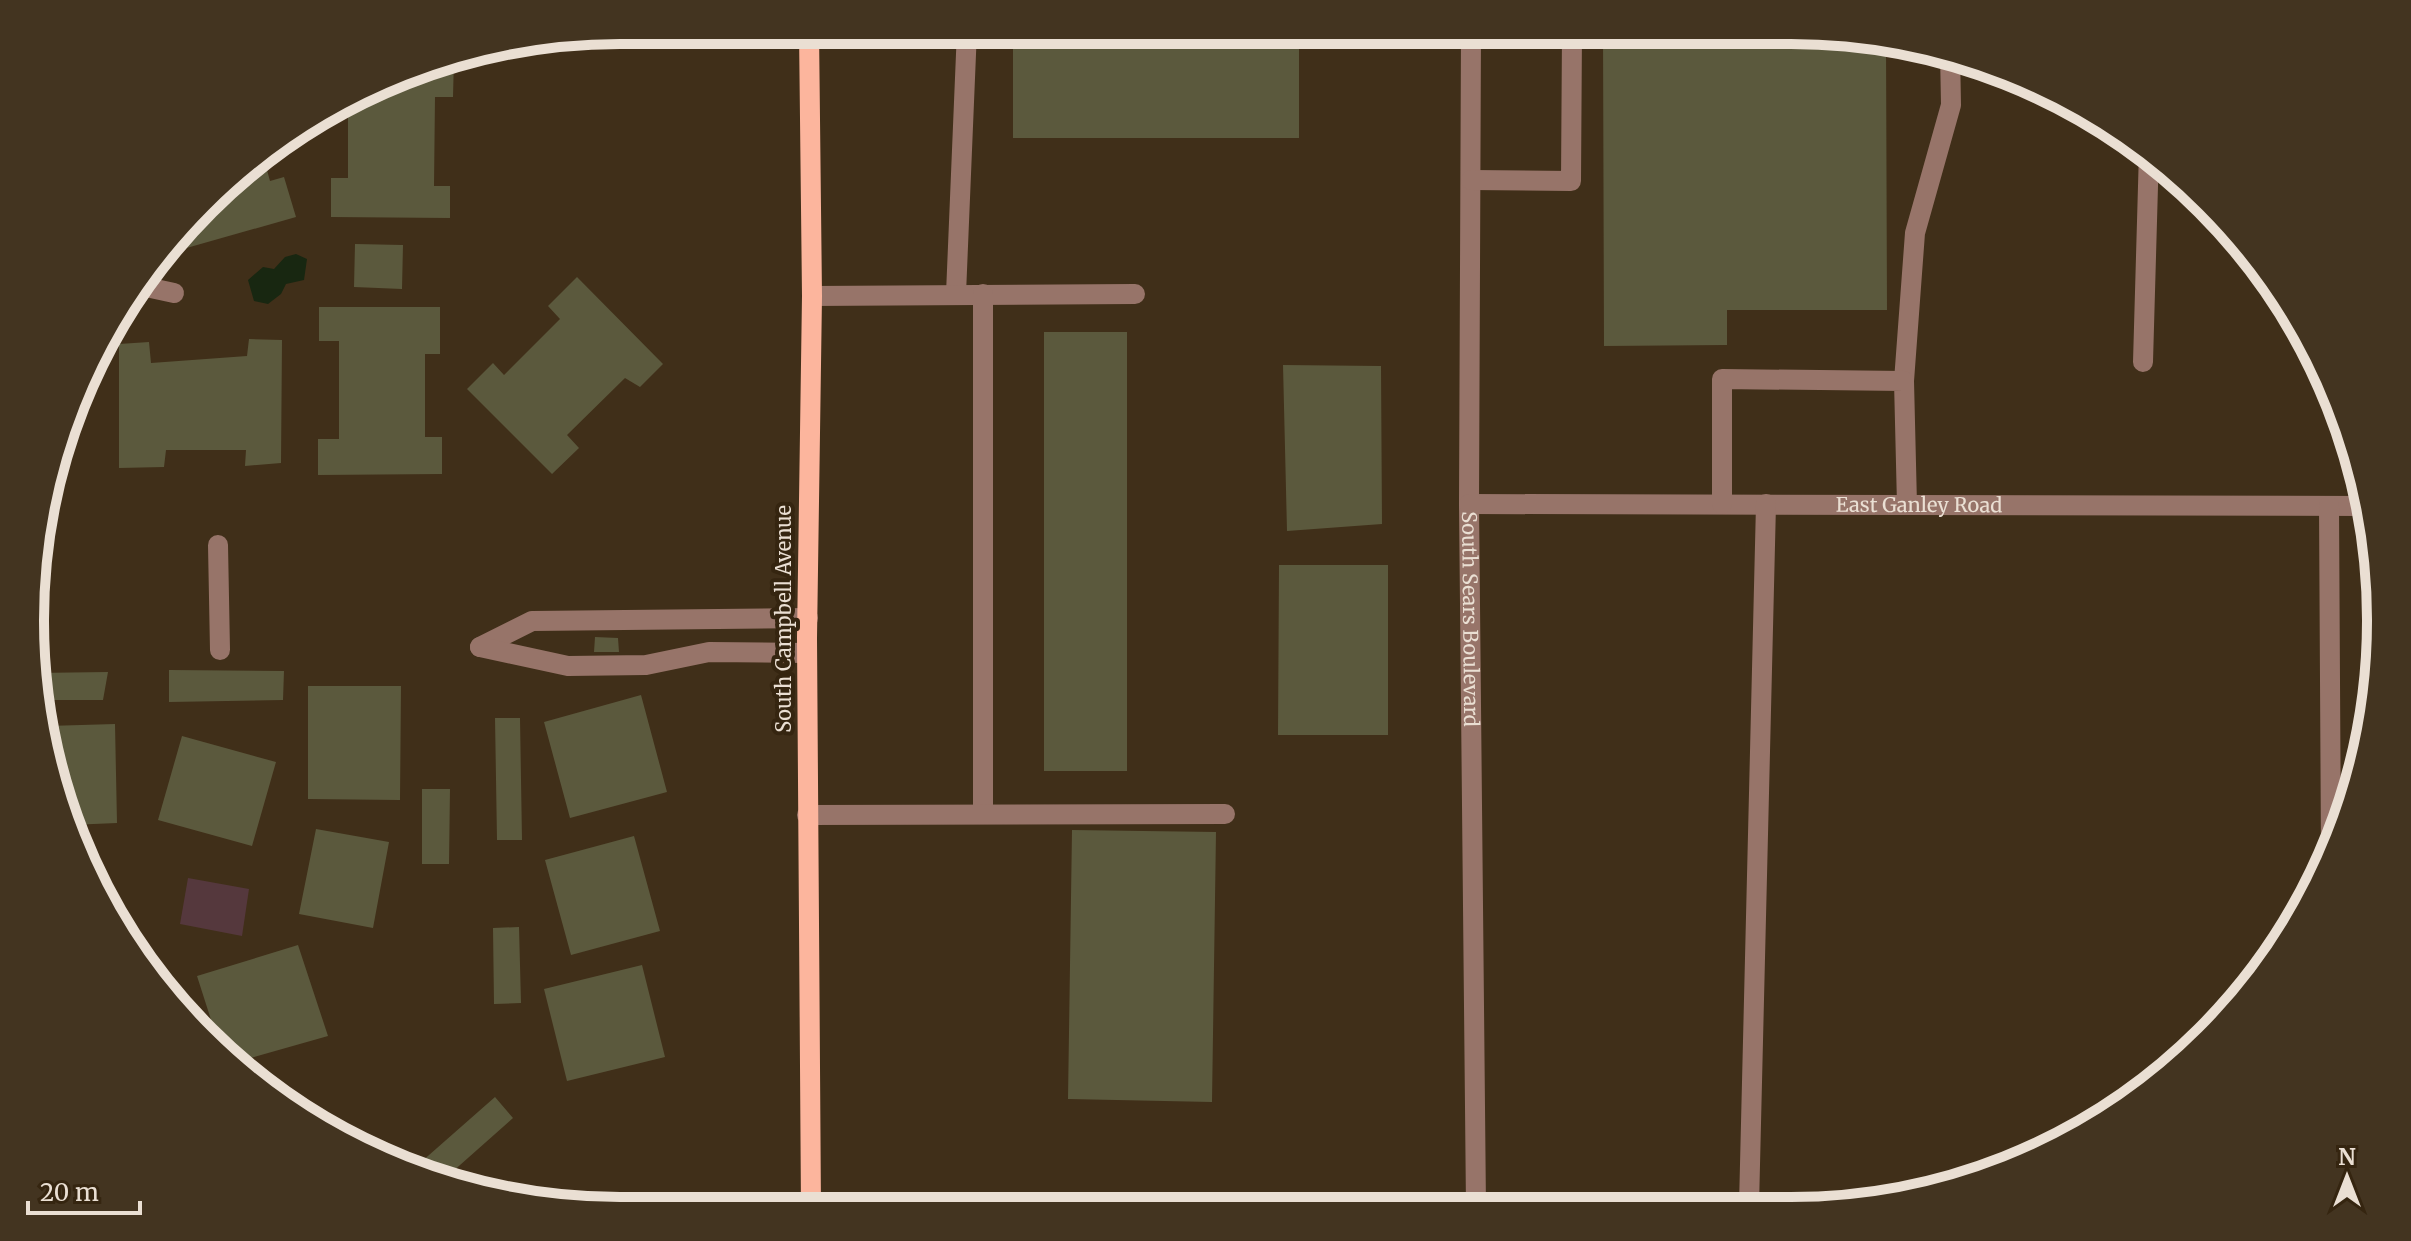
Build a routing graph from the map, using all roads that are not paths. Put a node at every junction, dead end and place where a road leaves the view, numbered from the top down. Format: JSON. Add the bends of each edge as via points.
{"nodes":[{"id":1,"x":809,"y":44,"type":"edge"},
{"id":2,"x":966,"y":44,"type":"edge"},
{"id":3,"x":1471,"y":44,"type":"edge"},
{"id":4,"x":1572,"y":44,"type":"edge"},
{"id":5,"x":1950,"y":67,"type":"edge"},
{"id":6,"x":2148,"y":169,"type":"edge"},
{"id":7,"x":1471,"y":180,"type":"junction"},
{"id":8,"x":150,"y":288,"type":"edge"},
{"id":9,"x":174,"y":293,"type":"dead end"},
{"id":10,"x":956,"y":294,"type":"junction"},
{"id":11,"x":983,"y":294,"type":"junction"},
{"id":12,"x":1135,"y":294,"type":"dead end"},
{"id":13,"x":812,"y":296,"type":"junction"},
{"id":14,"x":2143,"y":362,"type":"dead end"},
{"id":15,"x":1904,"y":381,"type":"junction"},
{"id":16,"x":1469,"y":504,"type":"junction"},
{"id":17,"x":1722,"y":504,"type":"junction"},
{"id":18,"x":1766,"y":504,"type":"junction"},
{"id":19,"x":1907,"y":505,"type":"junction"},
{"id":20,"x":2329,"y":506,"type":"junction"},
{"id":21,"x":2356,"y":506,"type":"edge"},
{"id":22,"x":218,"y":545,"type":"dead end"},
{"id":23,"x":808,"y":618,"type":"junction"},
{"id":24,"x":220,"y":650,"type":"dead end"},
{"id":25,"x":807,"y":653,"type":"junction"},
{"id":26,"x":983,"y":809,"type":"dead end"},
{"id":27,"x":1225,"y":814,"type":"dead end"},
{"id":28,"x":807,"y":815,"type":"junction"},
{"id":29,"x":2331,"y":820,"type":"edge"},
{"id":30,"x":811,"y":1197,"type":"edge"},
{"id":31,"x":1476,"y":1197,"type":"edge"},
{"id":32,"x":1749,"y":1197,"type":"edge"}],
"edges":[{"from":1,"to":13,"type":"main road","name":"South Campbell Avenue"},
{"from":2,"to":10,"type":"street"},
{"from":3,"to":7,"type":"street","name":"South Sears Boulevard"},
{"from":4,"to":7,"type":"street","via":[[1571,181]]},
{"from":5,"to":15,"type":"street","via":[[1951,105],[1915,233]]},
{"from":6,"to":14,"type":"street"},
{"from":7,"to":16,"type":"street","name":"South Sears Boulevard"},
{"from":8,"to":9,"type":"street"},
{"from":10,"to":11,"type":"street"},
{"from":10,"to":13,"type":"street"},
{"from":11,"to":12,"type":"street"},
{"from":11,"to":26,"type":"street"},
{"from":13,"to":23,"type":"main road","name":"South Campbell Avenue"},
{"from":15,"to":17,"type":"street","via":[[1722,379]]},
{"from":15,"to":19,"type":"street"},
{"from":16,"to":17,"type":"street","name":"East Ganley Road"},
{"from":16,"to":31,"type":"street","name":"South Sears Boulevard"},
{"from":17,"to":18,"type":"street","name":"East Ganley Road"},
{"from":18,"to":19,"type":"street","name":"East Ganley Road"},
{"from":18,"to":32,"type":"street"},
{"from":19,"to":20,"type":"street","name":"East Ganley Road"},
{"from":20,"to":21,"type":"street","name":"East Ganley Road"},
{"from":20,"to":29,"type":"street"},
{"from":22,"to":24,"type":"street"},
{"from":23,"to":25,"type":"main road","name":"South Campbell Avenue"},
{"from":23,"to":25,"type":"street","via":[[532,621],[480,647],[568,666],[646,665],[709,652]]},
{"from":25,"to":28,"type":"main road","name":"South Campbell Avenue"},
{"from":27,"to":28,"type":"street"},
{"from":28,"to":30,"type":"main road","name":"South Campbell Avenue"}]}
